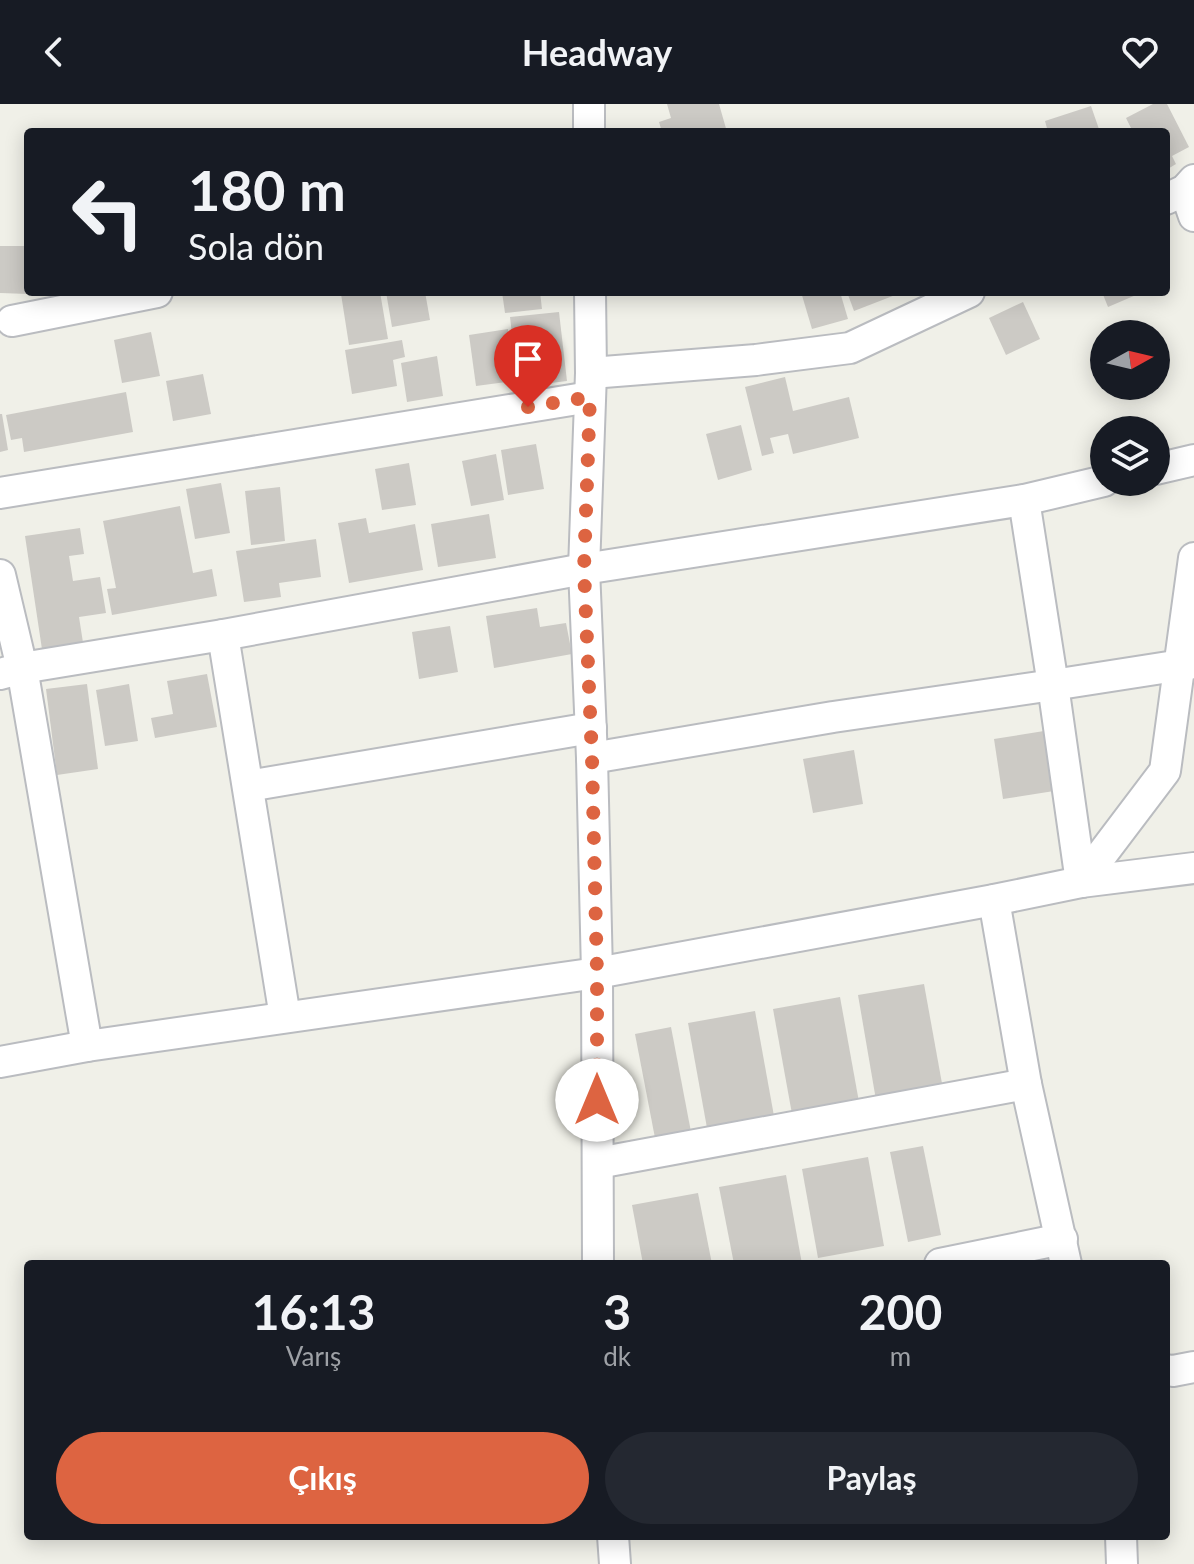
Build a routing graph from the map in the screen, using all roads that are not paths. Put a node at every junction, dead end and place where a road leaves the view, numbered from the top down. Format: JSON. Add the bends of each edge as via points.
{"nodes":[{"id":1,"x":589,"y":104,"type":"edge"},
{"id":2,"x":589,"y":128,"type":"edge"},
{"id":3,"x":137,"y":296,"type":"edge"},
{"id":4,"x":590,"y":296,"type":"edge"},
{"id":5,"x":960,"y":296,"type":"edge"},
{"id":6,"x":12,"y":321,"type":"dead end"},
{"id":7,"x":590,"y":385,"type":"junction"},
{"id":8,"x":1194,"y":460,"type":"edge"},
{"id":9,"x":1170,"y":466,"type":"edge"},
{"id":10,"x":1090,"y":484,"type":"edge"},
{"id":11,"x":0,"y":493,"type":"edge"},
{"id":12,"x":1024,"y":500,"type":"junction"},
{"id":13,"x":1194,"y":558,"type":"edge"},
{"id":14,"x":584,"y":569,"type":"junction"},
{"id":15,"x":0,"y":575,"type":"edge"},
{"id":16,"x":223,"y":635,"type":"junction"},
{"id":17,"x":1187,"y":664,"type":"edge"},
{"id":18,"x":11,"y":671,"type":"edge"},
{"id":19,"x":1053,"y":685,"type":"junction"},
{"id":20,"x":591,"y":728,"type":"junction"},
{"id":21,"x":592,"y":758,"type":"junction"},
{"id":22,"x":248,"y":786,"type":"junction"},
{"id":23,"x":1194,"y":868,"type":"edge"},
{"id":24,"x":1081,"y":882,"type":"junction"},
{"id":25,"x":994,"y":900,"type":"junction"},
{"id":26,"x":597,"y":973,"type":"junction"},
{"id":27,"x":285,"y":1017,"type":"junction"},
{"id":28,"x":87,"y":1046,"type":"junction"},
{"id":29,"x":0,"y":1062,"type":"edge"},
{"id":30,"x":1026,"y":1084,"type":"junction"},
{"id":31,"x":598,"y":1163,"type":"junction"},
{"id":32,"x":1064,"y":1252,"type":"edge"},
{"id":33,"x":598,"y":1260,"type":"edge"},
{"id":34,"x":981,"y":1260,"type":"edge"},
{"id":35,"x":1194,"y":1367,"type":"edge"},
{"id":36,"x":1170,"y":1371,"type":"edge"},
{"id":37,"x":613,"y":1540,"type":"edge"},
{"id":38,"x":1121,"y":1540,"type":"edge"},
{"id":39,"x":615,"y":1564,"type":"edge"},
{"id":40,"x":1122,"y":1564,"type":"edge"}],
"edges":[{"from":1,"to":2,"type":"street"},
{"from":3,"to":6,"type":"street"},
{"from":4,"to":7,"type":"street"},
{"from":5,"to":7,"type":"street","via":[[850,348]]},
{"from":7,"to":11,"type":"street"},
{"from":7,"to":14,"type":"street"},
{"from":8,"to":9,"type":"street"},
{"from":10,"to":12,"type":"street"},
{"from":12,"to":14,"type":"street"},
{"from":12,"to":19,"type":"street"},
{"from":13,"to":17,"type":"street"},
{"from":14,"to":16,"type":"street"},
{"from":14,"to":20,"type":"street"},
{"from":15,"to":18,"type":"street"},
{"from":16,"to":18,"type":"street"},
{"from":16,"to":22,"type":"street"},
{"from":17,"to":19,"type":"street"},
{"from":17,"to":24,"type":"street","via":[[1165,771]]},
{"from":18,"to":28,"type":"street"},
{"from":19,"to":21,"type":"street"},
{"from":19,"to":24,"type":"street"},
{"from":20,"to":21,"type":"street"},
{"from":20,"to":22,"type":"street"},
{"from":21,"to":26,"type":"street"},
{"from":22,"to":27,"type":"street"},
{"from":23,"to":24,"type":"street"},
{"from":24,"to":25,"type":"street"},
{"from":25,"to":26,"type":"street"},
{"from":25,"to":30,"type":"street"},
{"from":26,"to":27,"type":"street"},
{"from":26,"to":31,"type":"street"},
{"from":27,"to":28,"type":"street"},
{"from":28,"to":29,"type":"street"},
{"from":30,"to":31,"type":"street"},
{"from":30,"to":32,"type":"street"},
{"from":31,"to":33,"type":"street"},
{"from":32,"to":34,"type":"street"},
{"from":35,"to":36,"type":"street"},
{"from":37,"to":39,"type":"street"},
{"from":38,"to":40,"type":"street"}]}
